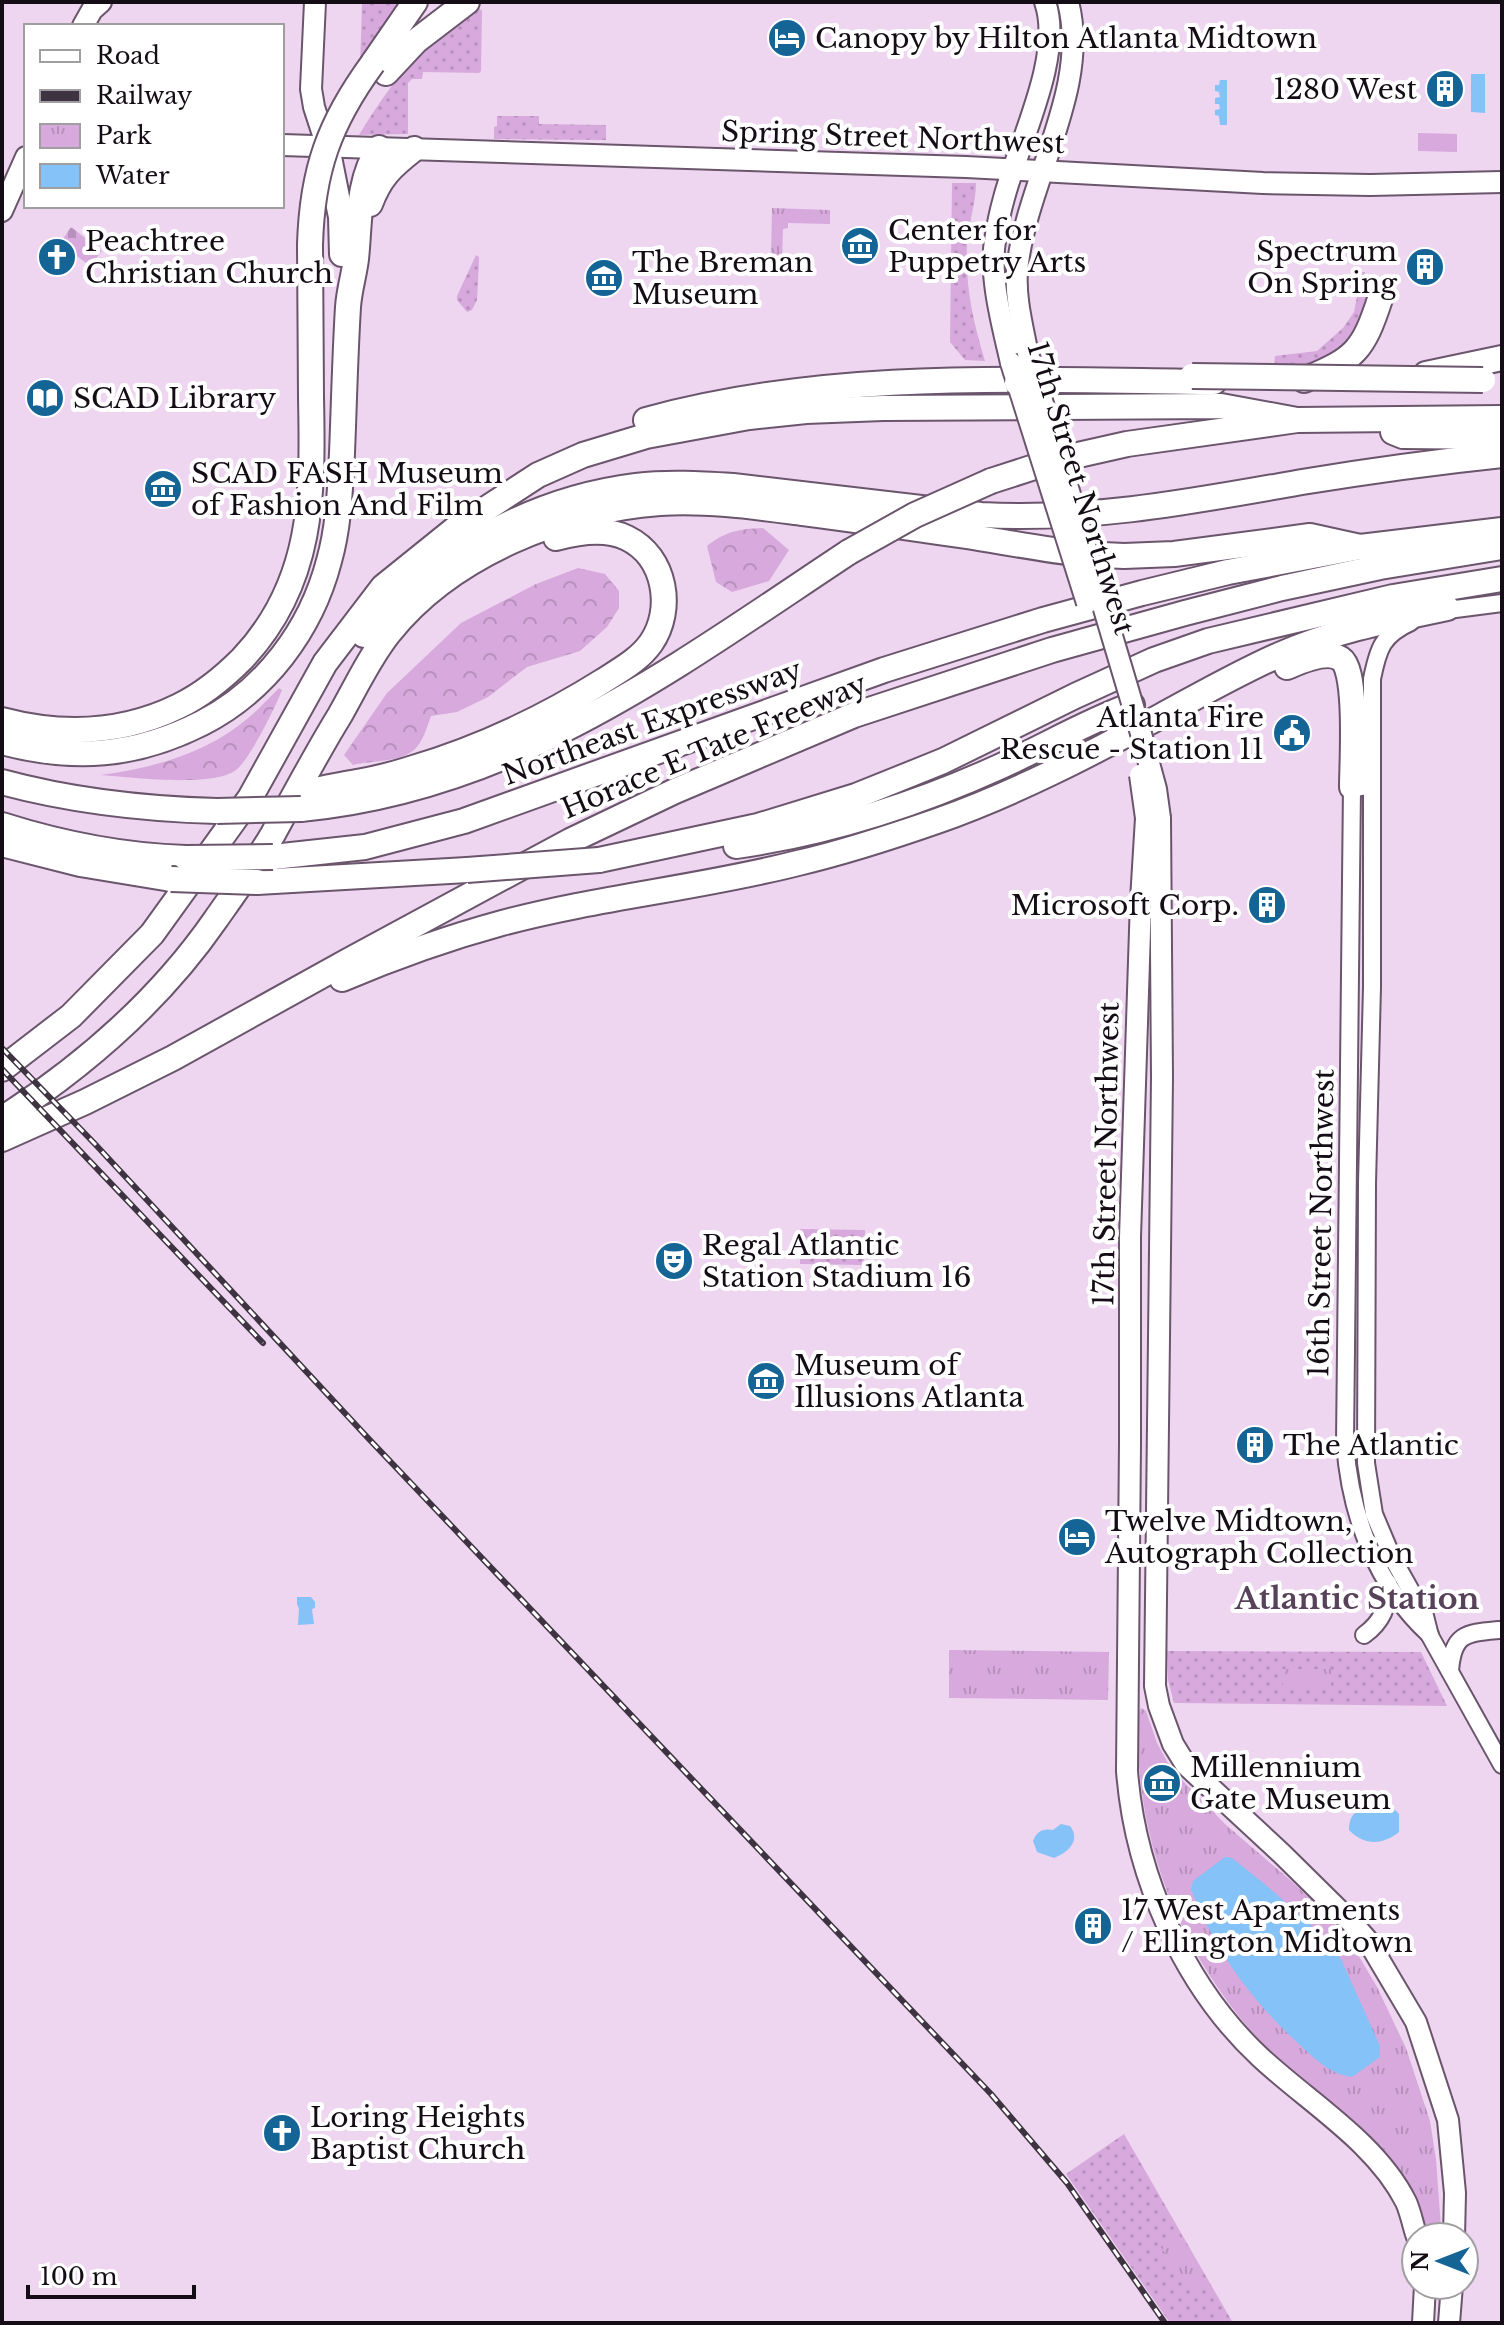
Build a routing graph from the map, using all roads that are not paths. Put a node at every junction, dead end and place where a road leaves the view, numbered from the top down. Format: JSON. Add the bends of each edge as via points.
{"nodes":[{"id":1,"x":101,"y":2,"type":"edge"},
{"id":2,"x":315,"y":2,"type":"edge"},
{"id":3,"x":415,"y":2,"type":"edge"},
{"id":4,"x":467,"y":2,"type":"edge"},
{"id":5,"x":1045,"y":2,"type":"edge"},
{"id":6,"x":1068,"y":2,"type":"edge"},
{"id":7,"x":84,"y":24,"type":"edge"},
{"id":8,"x":380,"y":68,"type":"junction"},
{"id":9,"x":284,"y":145,"type":"edge"},
{"id":10,"x":327,"y":147,"type":"junction"},
{"id":11,"x":379,"y":148,"type":"junction"},
{"id":12,"x":414,"y":149,"type":"junction"},
{"id":13,"x":24,"y":163,"type":"edge"},
{"id":14,"x":1013,"y":169,"type":"junction"},
{"id":15,"x":1043,"y":170,"type":"junction"},
{"id":16,"x":1502,"y":182,"type":"edge"},
{"id":17,"x":2,"y":211,"type":"edge"},
{"id":18,"x":358,"y":241,"type":"junction"},
{"id":19,"x":1380,"y":299,"type":"dead end"},
{"id":20,"x":348,"y":304,"type":"junction"},
{"id":21,"x":1018,"y":352,"type":"junction"},
{"id":22,"x":1502,"y":358,"type":"edge"},
{"id":23,"x":1026,"y":380,"type":"junction"},
{"id":24,"x":1493,"y":380,"type":"edge"},
{"id":25,"x":1298,"y":382,"type":"junction"},
{"id":26,"x":1502,"y":418,"type":"edge"},
{"id":27,"x":1297,"y":420,"type":"junction"},
{"id":28,"x":1357,"y":420,"type":"junction"},
{"id":29,"x":1502,"y":437,"type":"edge"},
{"id":30,"x":1502,"y":455,"type":"edge"},
{"id":31,"x":1502,"y":530,"type":"edge"},
{"id":32,"x":1360,"y":547,"type":"junction"},
{"id":33,"x":1502,"y":547,"type":"edge"},
{"id":34,"x":426,"y":551,"type":"junction"},
{"id":35,"x":1502,"y":579,"type":"edge"},
{"id":36,"x":1502,"y":603,"type":"edge"},
{"id":37,"x":1447,"y":608,"type":"junction"},
{"id":38,"x":1266,"y":627,"type":"junction"},
{"id":39,"x":1127,"y":707,"type":"junction"},
{"id":40,"x":1162,"y":716,"type":"junction"},
{"id":41,"x":2,"y":720,"type":"edge"},
{"id":42,"x":331,"y":729,"type":"junction"},
{"id":43,"x":2,"y":742,"type":"edge"},
{"id":44,"x":2,"y":782,"type":"edge"},
{"id":45,"x":1362,"y":787,"type":"junction"},
{"id":46,"x":305,"y":801,"type":"junction"},
{"id":47,"x":260,"y":803,"type":"junction"},
{"id":48,"x":1153,"y":818,"type":"junction"},
{"id":49,"x":2,"y":825,"type":"edge"},
{"id":50,"x":2,"y":844,"type":"edge"},
{"id":51,"x":599,"y":860,"type":"junction"},
{"id":52,"x":240,"y":1022,"type":"junction"},
{"id":53,"x":2,"y":1069,"type":"edge"},
{"id":54,"x":2,"y":1119,"type":"edge"},
{"id":55,"x":2,"y":1139,"type":"edge"},
{"id":56,"x":1388,"y":1583,"type":"junction"},
{"id":57,"x":1499,"y":1630,"type":"dead end"},
{"id":58,"x":1364,"y":1635,"type":"dead end"},
{"id":59,"x":1430,"y":1636,"type":"junction"},
{"id":60,"x":1450,"y":1671,"type":"junction"},
{"id":61,"x":1502,"y":1765,"type":"edge"},
{"id":62,"x":1412,"y":2221,"type":"edge"},
{"id":63,"x":1454,"y":2221,"type":"edge"},
{"id":64,"x":1424,"y":2301,"type":"edge"},
{"id":65,"x":1451,"y":2301,"type":"edge"},
{"id":66,"x":1423,"y":2323,"type":"edge"},
{"id":67,"x":1449,"y":2323,"type":"edge"}],
"edges":[{"from":1,"to":7,"type":"main road"},
{"from":2,"to":10,"type":"main road","via":[[311,89]]},
{"from":3,"to":8,"type":"highway"},
{"from":4,"to":8,"type":"highway"},
{"from":5,"to":14,"type":"main road","name":"17th Street Northwest","via":[[1050,15],[1045,69]]},
{"from":6,"to":15,"type":"main road","name":"17th Street Northwest","via":[[1074,41],[1071,68]]},
{"from":8,"to":41,"type":"highway","bridge":true,"via":[[342,143],[310,245],[309,512],[294,578],[275,617],[223,679],[163,714],[85,731],[47,730]]},
{"from":9,"to":10,"type":"main road","name":"Spring Street Northwest"},
{"from":10,"to":11,"type":"main road","name":"Spring Street Northwest"},
{"from":10,"to":20,"type":"highway","via":[[341,217]]},
{"from":11,"to":12,"type":"main road","name":"Spring Street Northwest"},
{"from":11,"to":18,"type":"highway","via":[[365,182]]},
{"from":12,"to":14,"type":"main road","name":"Spring Street Northwest"},
{"from":12,"to":18,"type":"highway","via":[[381,179]]},
{"from":13,"to":17,"type":"main road"},
{"from":14,"to":15,"type":"main road","name":"Spring Street Northwest"},
{"from":14,"to":21,"type":"main road","name":"17th Street Northwest","via":[[994,245],[996,295]]},
{"from":15,"to":16,"type":"main road","name":"Spring Street Northwest","via":[[1263,183]]},
{"from":15,"to":21,"type":"main road","name":"17th Street Northwest","via":[[1017,271]]},
{"from":18,"to":20,"type":"highway"},
{"from":19,"to":25,"type":"highway","via":[[1358,348],[1347,359]]},
{"from":20,"to":43,"type":"highway","via":[[340,485],[329,562],[296,638],[271,671],[213,717],[144,746],[63,754]]},
{"from":21,"to":23,"type":"main road","name":"17th Street Northwest","bridge":true},
{"from":22,"to":25,"type":"highway","via":[[1387,380]]},
{"from":23,"to":24,"type":"highway","bridge":true,"via":[[1062,374]]},
{"from":23,"to":39,"type":"main road","name":"17th Street Northwest","bridge":true},
{"from":25,"to":34,"type":"highway","via":[[925,381],[786,393],[688,409],[592,437],[531,464],[439,527]]},
{"from":26,"to":28,"type":"highway"},
{"from":27,"to":28,"type":"highway"},
{"from":27,"to":34,"type":"highway","via":[[1221,406],[883,408],[749,417],[646,436],[583,455],[538,475]]},
{"from":27,"to":46,"type":"highway","name":"Northeast Expressway","bridge":true,"via":[[1127,444],[991,481],[849,552],[654,680],[546,740],[418,787],[353,802]]},
{"from":28,"to":29,"type":"highway","via":[[1403,436]]},
{"from":30,"to":47,"type":"highway","via":[[1374,470],[1160,508],[1067,516],[981,515],[694,483],[635,486],[559,504],[478,540],[380,616],[356,644]]},
{"from":31,"to":32,"type":"highway","name":"Northeast Expressway"},
{"from":32,"to":42,"type":"highway","via":[[1310,536],[1174,554],[1095,554],[740,505],[659,503],[597,512],[512,542],[434,589],[389,633]]},
{"from":32,"to":49,"type":"highway","name":"Northeast Expressway","bridge":true,"via":[[1199,579],[1029,624],[884,670],[464,821],[365,847],[273,857],[186,858],[121,854]]},
{"from":33,"to":52,"type":"highway","name":"Horace E Tate Freeway","via":[[1368,569],[1185,613],[854,715],[570,841]]},
{"from":34,"to":47,"type":"highway","via":[[383,587],[325,663]]},
{"from":35,"to":38,"type":"highway","via":[[1393,597]]},
{"from":36,"to":37,"type":"street"},
{"from":37,"to":38,"type":"highway"},
{"from":37,"to":40,"type":"highway","via":[[1310,642],[1219,683]]},
{"from":37,"to":45,"type":"street","via":[[1400,627],[1378,651]]},
{"from":38,"to":51,"type":"highway","via":[[1154,660],[943,761],[856,796],[758,826]]},
{"from":39,"to":48,"type":"main road","name":"17th Street Northwest","bridge":true},
{"from":39,"to":51,"type":"highway","via":[[925,798],[800,834]]},
{"from":40,"to":45,"type":"highway","via":[[1300,662],[1340,658],[1352,690]]},
{"from":40,"to":52,"type":"highway","via":[[988,802],[887,838],[795,864],[481,929],[391,959]]},
{"from":42,"to":46,"type":"highway","via":[[399,635],[437,600],[491,565],[549,540],[594,532],[629,539],[659,572],[665,601],[657,633],[642,654],[601,682],[471,747]]},
{"from":42,"to":54,"type":"highway","via":[[271,837],[187,957],[102,1045]]},
{"from":44,"to":47,"type":"highway","bridge":true,"via":[[160,809],[217,811]]},
{"from":45,"to":56,"type":"street","name":"16th Street Northwest","via":[[1345,1443],[1354,1505]]},
{"from":45,"to":59,"type":"street","name":"16th Street Northwest","via":[[1372,987],[1366,1463],[1374,1514]]},
{"from":46,"to":47,"type":"highway"},
{"from":47,"to":53,"type":"highway","via":[[152,934],[71,1016]]},
{"from":48,"to":62,"type":"main road","name":"17th Street Northwest","via":[[1141,900],[1130,1237],[1129,1805],[1165,1920],[1216,2006],[1258,2056],[1375,2157]]},
{"from":48,"to":63,"type":"main road","name":"17th Street Northwest","via":[[1162,1077],[1157,1696],[1186,1765],[1360,1931],[1416,2022],[1449,2122]]},
{"from":50,"to":51,"type":"highway","bridge":true,"via":[[171,879],[257,882]]},
{"from":52,"to":55,"type":"highway","name":"Horace E Tate Freeway"},
{"from":56,"to":58,"type":"street","via":[[1382,1617]]},
{"from":56,"to":59,"type":"street","name":"16th Street Northwest","via":[[1411,1619]]},
{"from":57,"to":60,"type":"street","via":[[1459,1640]]},
{"from":59,"to":60,"type":"street","name":"16th Street Northwest"},
{"from":60,"to":61,"type":"street","name":"16th Street Northwest"},
{"from":64,"to":66,"type":"main road"},
{"from":65,"to":67,"type":"main road"}]}
